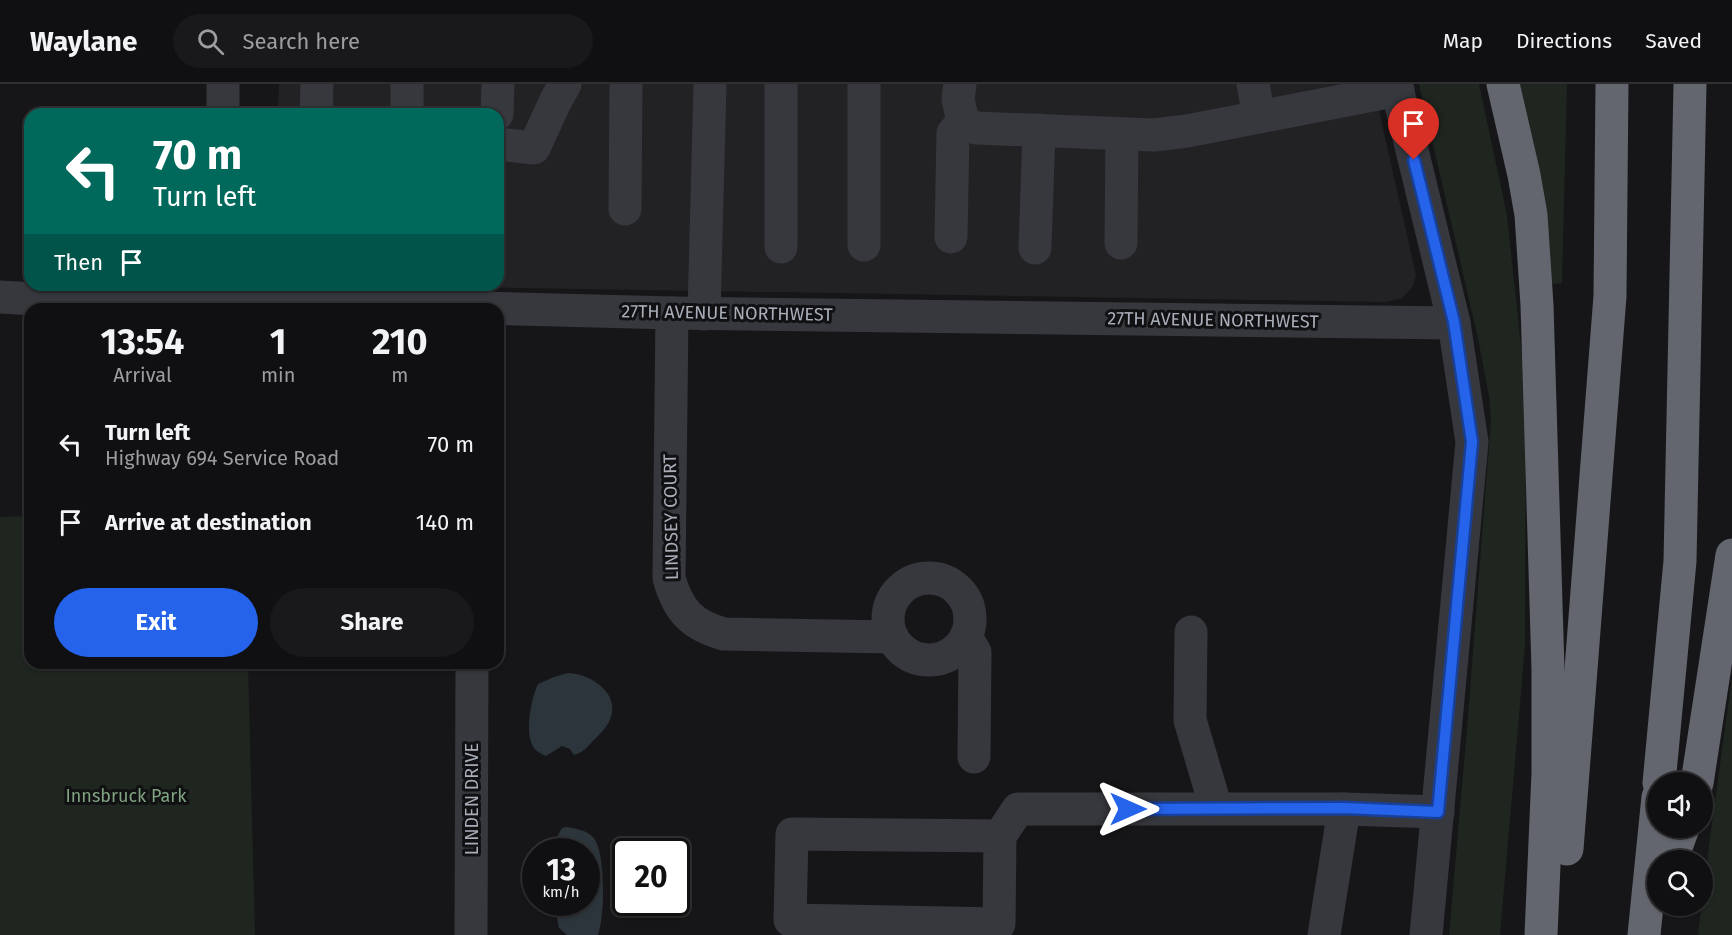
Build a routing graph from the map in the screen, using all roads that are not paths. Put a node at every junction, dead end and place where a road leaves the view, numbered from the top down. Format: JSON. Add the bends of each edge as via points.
{"nodes":[{"id":1,"x":223,"y":84,"type":"edge"},
{"id":2,"x":317,"y":84,"type":"edge"},
{"id":3,"x":407,"y":84,"type":"edge"},
{"id":4,"x":498,"y":84,"type":"edge"},
{"id":5,"x":565,"y":84,"type":"edge"},
{"id":6,"x":626,"y":84,"type":"edge"},
{"id":7,"x":710,"y":84,"type":"edge"},
{"id":8,"x":781,"y":84,"type":"edge"},
{"id":9,"x":864,"y":84,"type":"edge"},
{"id":10,"x":960,"y":84,"type":"edge"},
{"id":11,"x":1253,"y":84,"type":"edge"},
{"id":12,"x":1503,"y":84,"type":"edge"},
{"id":13,"x":1612,"y":84,"type":"edge"},
{"id":14,"x":1690,"y":84,"type":"edge"},
{"id":15,"x":1397,"y":87,"type":"edge"},
{"id":16,"x":223,"y":108,"type":"edge"},
{"id":17,"x":316,"y":108,"type":"edge"},
{"id":18,"x":407,"y":108,"type":"edge"},
{"id":19,"x":497,"y":108,"type":"edge"},
{"id":20,"x":1259,"y":117,"type":"junction"},
{"id":21,"x":963,"y":122,"type":"junction"},
{"id":22,"x":1040,"y":130,"type":"junction"},
{"id":23,"x":1122,"y":134,"type":"junction"},
{"id":24,"x":504,"y":145,"type":"edge"},
{"id":25,"x":626,"y":209,"type":"dead end"},
{"id":26,"x":951,"y":237,"type":"dead end"},
{"id":27,"x":1121,"y":243,"type":"dead end"},
{"id":28,"x":864,"y":245,"type":"dead end"},
{"id":29,"x":781,"y":247,"type":"dead end"},
{"id":30,"x":1035,"y":249,"type":"dead end"},
{"id":31,"x":220,"y":293,"type":"edge"},
{"id":32,"x":0,"y":297,"type":"edge"},
{"id":33,"x":379,"y":303,"type":"edge"},
{"id":34,"x":504,"y":310,"type":"edge"},
{"id":35,"x":672,"y":314,"type":"junction"},
{"id":36,"x":704,"y":314,"type":"junction"},
{"id":37,"x":1454,"y":322,"type":"junction"},
{"id":38,"x":1732,"y":555,"type":"edge"},
{"id":39,"x":1191,"y":632,"type":"dead end"},
{"id":40,"x":892,"y":637,"type":"junction"},
{"id":41,"x":966,"y":638,"type":"junction"},
{"id":42,"x":472,"y":669,"type":"edge"},
{"id":43,"x":974,"y":757,"type":"dead end"},
{"id":44,"x":1660,"y":772,"type":"edge"},
{"id":45,"x":1699,"y":772,"type":"edge"},
{"id":46,"x":1216,"y":808,"type":"junction"},
{"id":47,"x":1344,"y":808,"type":"junction"},
{"id":48,"x":1438,"y":812,"type":"junction"},
{"id":49,"x":1000,"y":836,"type":"junction"},
{"id":50,"x":1654,"y":838,"type":"edge"},
{"id":51,"x":1651,"y":916,"type":"edge"},
{"id":52,"x":1645,"y":932,"type":"edge"},
{"id":53,"x":471,"y":935,"type":"edge"},
{"id":54,"x":1324,"y":935,"type":"edge"},
{"id":55,"x":1426,"y":935,"type":"edge"},
{"id":56,"x":1541,"y":935,"type":"edge"},
{"id":57,"x":1559,"y":935,"type":"edge"}],
"edges":[{"from":1,"to":16,"type":"street"},
{"from":2,"to":17,"type":"street"},
{"from":3,"to":18,"type":"street"},
{"from":4,"to":19,"type":"street"},
{"from":5,"to":24,"type":"street","via":[[534,148]]},
{"from":6,"to":25,"type":"street"},
{"from":7,"to":36,"type":"street"},
{"from":8,"to":29,"type":"street"},
{"from":9,"to":28,"type":"street"},
{"from":10,"to":21,"type":"street","via":[[958,99]]},
{"from":11,"to":20,"type":"street"},
{"from":12,"to":56,"type":"highway","via":[[1531,215],[1537,305],[1548,692]]},
{"from":13,"to":57,"type":"highway","via":[[1610,296]]},
{"from":14,"to":44,"type":"highway","via":[[1680,561]]},
{"from":15,"to":20,"type":"street"},
{"from":15,"to":37,"type":"street"},
{"from":20,"to":23,"type":"street","via":[[1187,131]]},
{"from":21,"to":22,"type":"street","via":[[976,128]]},
{"from":21,"to":26,"type":"street","via":[[953,133]]},
{"from":22,"to":23,"type":"street"},
{"from":22,"to":30,"type":"street"},
{"from":23,"to":27,"type":"street"},
{"from":31,"to":32,"type":"street","name":"27TH AVENUE NORTHWEST"},
{"from":31,"to":33,"type":"street","name":"27TH AVENUE NORTHWEST"},
{"from":34,"to":35,"type":"street","name":"27TH AVENUE NORTHWEST"},
{"from":35,"to":36,"type":"street","name":"27TH AVENUE NORTHWEST"},
{"from":35,"to":40,"type":"street","name":"LINDSEY COURT","via":[[669,578],[684,612],[697,624],[724,634]]},
{"from":36,"to":37,"type":"street","name":"27TH AVENUE NORTHWEST"},
{"from":37,"to":48,"type":"street","via":[[1472,442]]},
{"from":38,"to":45,"type":"highway"},
{"from":39,"to":46,"type":"street","via":[[1190,720]]},
{"from":40,"to":41,"type":"street","via":[[899,648],[922,660],[948,656]]},
{"from":40,"to":41,"type":"street","via":[[888,624],[894,597],[904,586],[930,578],[944,580],[965,598],[970,612]]},
{"from":41,"to":43,"type":"street","via":[[975,652]]},
{"from":42,"to":53,"type":"street","name":"LINDEN DRIVE"},
{"from":46,"to":47,"type":"street"},
{"from":46,"to":49,"type":"street","via":[[1018,809]]},
{"from":47,"to":48,"type":"street"},
{"from":47,"to":54,"type":"street"},
{"from":48,"to":55,"type":"street"},
{"from":49,"to":49,"type":"street","via":[[792,834],[790,920],[999,924]]},
{"from":50,"to":52,"type":"highway"},
{"from":51,"to":52,"type":"highway"}]}
